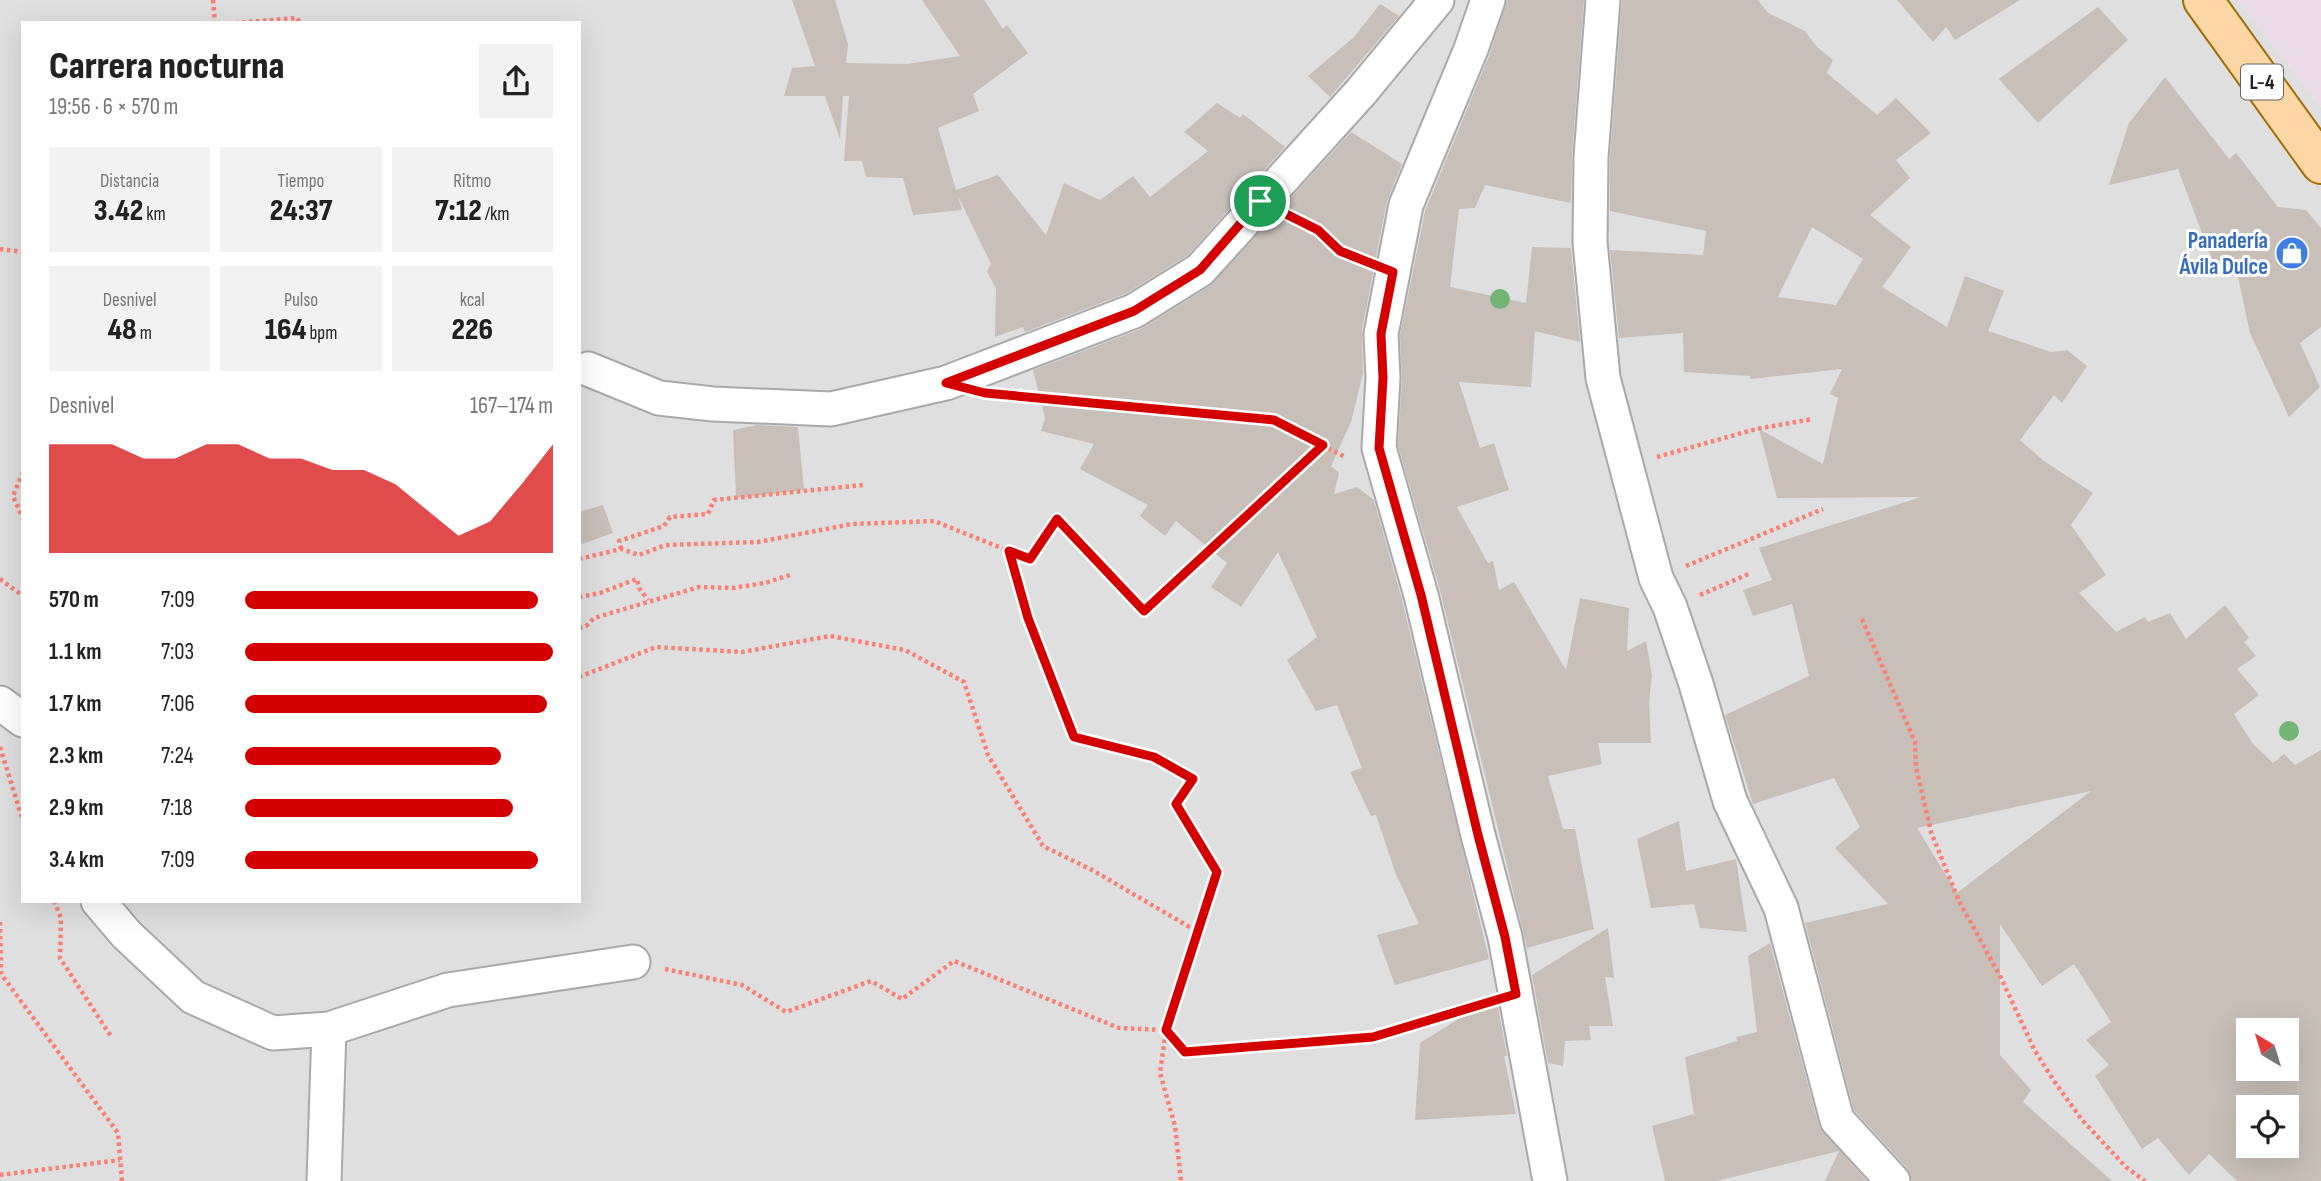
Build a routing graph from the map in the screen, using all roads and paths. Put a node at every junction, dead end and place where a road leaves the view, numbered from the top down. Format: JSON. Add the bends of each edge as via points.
{"nodes":[{"id":1,"x":213,"y":0,"type":"edge"},
{"id":2,"x":1437,"y":0,"type":"edge"},
{"id":3,"x":1488,"y":0,"type":"edge"},
{"id":4,"x":1603,"y":0,"type":"edge"},
{"id":5,"x":2203,"y":0,"type":"edge"},
{"id":6,"x":215,"y":21,"type":"edge"},
{"id":7,"x":260,"y":21,"type":"edge"},
{"id":8,"x":299,"y":21,"type":"edge"},
{"id":9,"x":2321,"y":164,"type":"edge"},
{"id":10,"x":1260,"y":201,"type":"junction"},
{"id":11,"x":0,"y":249,"type":"edge"},
{"id":12,"x":21,"y":252,"type":"edge"},
{"id":13,"x":1393,"y":272,"type":"junction"},
{"id":14,"x":588,"y":369,"type":"dead end"},
{"id":15,"x":1013,"y":395,"type":"dead end"},
{"id":16,"x":1813,"y":419,"type":"dead end"},
{"id":17,"x":1323,"y":445,"type":"junction"},
{"id":18,"x":1626,"y":466,"type":"junction"},
{"id":19,"x":21,"y":477,"type":"edge"},
{"id":20,"x":1390,"y":479,"type":"junction"},
{"id":21,"x":863,"y":485,"type":"dead end"},
{"id":22,"x":1823,"y":509,"type":"dead end"},
{"id":23,"x":21,"y":514,"type":"edge"},
{"id":24,"x":621,"y":549,"type":"junction"},
{"id":25,"x":1009,"y":551,"type":"junction"},
{"id":26,"x":581,"y":559,"type":"edge"},
{"id":27,"x":793,"y":573,"type":"dead end"},
{"id":28,"x":1751,"y":573,"type":"dead end"},
{"id":29,"x":0,"y":579,"type":"edge"},
{"id":30,"x":1663,"y":593,"type":"junction"},
{"id":31,"x":21,"y":595,"type":"edge"},
{"id":32,"x":581,"y":597,"type":"edge"},
{"id":33,"x":648,"y":600,"type":"junction"},
{"id":34,"x":1862,"y":619,"type":"dead end"},
{"id":35,"x":581,"y":627,"type":"edge"},
{"id":36,"x":581,"y":676,"type":"edge"},
{"id":37,"x":0,"y":703,"type":"edge"},
{"id":38,"x":21,"y":719,"type":"edge"},
{"id":39,"x":0,"y":746,"type":"edge"},
{"id":40,"x":21,"y":814,"type":"edge"},
{"id":41,"x":55,"y":903,"type":"edge"},
{"id":42,"x":100,"y":903,"type":"edge"},
{"id":43,"x":0,"y":922,"type":"edge"},
{"id":44,"x":1198,"y":932,"type":"junction"},
{"id":45,"x":633,"y":962,"type":"joint"},
{"id":46,"x":1516,"y":994,"type":"junction"},
{"id":47,"x":329,"y":1029,"type":"junction"},
{"id":48,"x":1166,"y":1030,"type":"junction"},
{"id":49,"x":112,"y":1038,"type":"dead end"},
{"id":50,"x":120,"y":1160,"type":"junction"},
{"id":51,"x":0,"y":1175,"type":"edge"},
{"id":52,"x":122,"y":1181,"type":"edge"},
{"id":53,"x":324,"y":1181,"type":"edge"},
{"id":54,"x":1181,"y":1181,"type":"edge"},
{"id":55,"x":1550,"y":1181,"type":"edge"},
{"id":56,"x":1894,"y":1181,"type":"edge"},
{"id":57,"x":2145,"y":1181,"type":"edge"}],
"edges":[{"from":1,"to":6,"type":"path"},
{"from":2,"to":10,"type":"street","via":[[1361,92]]},
{"from":3,"to":13,"type":"street","via":[[1406,205]]},
{"from":4,"to":18,"type":"street","via":[[1591,157],[1590,242],[1603,378]]},
{"from":5,"to":9,"type":"main road","number":"L-4"},
{"from":7,"to":8,"type":"path"},
{"from":10,"to":13,"type":"path","via":[[1318,230],[1340,251]]},
{"from":10,"to":14,"type":"street","via":[[1200,270],[1134,311],[946,383],[831,409],[659,398]]},
{"from":11,"to":12,"type":"path"},
{"from":13,"to":20,"type":"street","via":[[1381,334],[1379,448]]},
{"from":15,"to":17,"type":"path","via":[[1274,420]]},
{"from":16,"to":18,"type":"path","via":[[1756,429]]},
{"from":17,"to":20,"type":"path"},
{"from":17,"to":25,"type":"path","via":[[1144,611],[1057,519],[1030,559]]},
{"from":18,"to":30,"type":"street"},
{"from":19,"to":23,"type":"path","via":[[13,496]]},
{"from":20,"to":46,"type":"street"},
{"from":21,"to":24,"type":"path","via":[[714,500],[708,514],[670,517],[664,526],[619,541]]},
{"from":22,"to":30,"type":"path"},
{"from":24,"to":25,"type":"path","via":[[639,555],[666,545],[758,542],[852,524],[934,521]]},
{"from":24,"to":26,"type":"path"},
{"from":25,"to":44,"type":"path","via":[[1028,618],[1074,737],[1154,757],[1193,779],[1176,804],[1217,872]]},
{"from":27,"to":33,"type":"path","via":[[765,583],[699,587]]},
{"from":28,"to":30,"type":"path"},
{"from":29,"to":31,"type":"path"},
{"from":30,"to":56,"type":"street","via":[[1730,801],[1781,908],[1837,1119]]},
{"from":32,"to":33,"type":"path","via":[[637,579]]},
{"from":33,"to":35,"type":"path","via":[[594,618]]},
{"from":34,"to":57,"type":"path","via":[[1915,742],[1930,832],[1959,901],[2054,1081],[2082,1121]]},
{"from":36,"to":44,"type":"path","via":[[656,647],[743,652],[830,636],[905,650],[964,682],[988,755],[1043,846]]},
{"from":37,"to":38,"type":"street"},
{"from":39,"to":40,"type":"path"},
{"from":41,"to":49,"type":"path","via":[[61,918],[60,958]]},
{"from":42,"to":47,"type":"street","via":[[193,997],[274,1033]]},
{"from":43,"to":50,"type":"path","via":[[1,974],[118,1133]]},
{"from":44,"to":48,"type":"path"},
{"from":45,"to":47,"type":"street","via":[[448,990]]},
{"from":45,"to":48,"type":"path","via":[[742,985],[786,1012],[871,981],[902,999],[954,961],[1119,1028]]},
{"from":46,"to":48,"type":"path","via":[[1373,1037],[1185,1052]]},
{"from":46,"to":55,"type":"street"},
{"from":47,"to":53,"type":"street"},
{"from":48,"to":54,"type":"path","via":[[1160,1073],[1175,1126]]},
{"from":50,"to":51,"type":"path"},
{"from":50,"to":52,"type":"path"}]}
